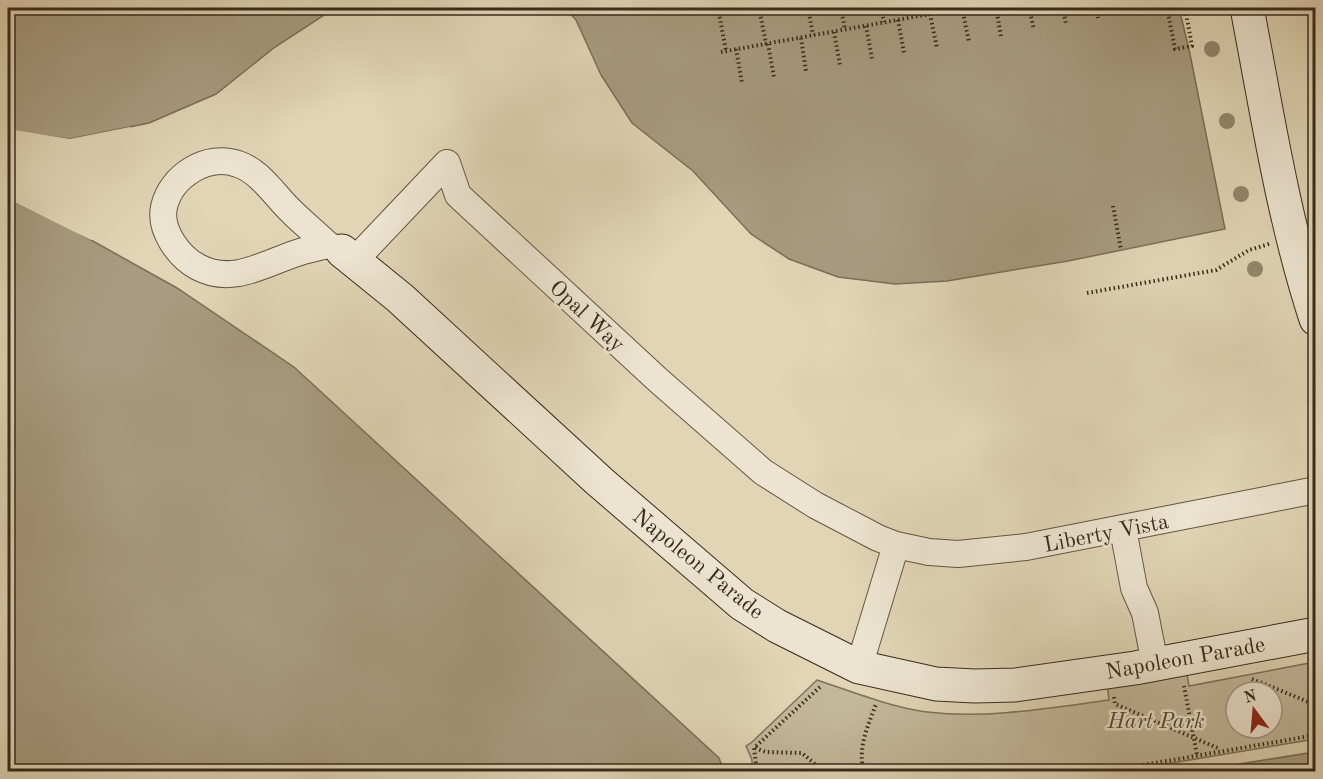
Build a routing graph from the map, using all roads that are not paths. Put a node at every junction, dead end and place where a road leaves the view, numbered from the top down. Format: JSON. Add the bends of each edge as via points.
{"nodes":[{"id":1,"x":1247,"y":8,"type":"edge"},
{"id":2,"x":342,"y":252,"type":"junction"},
{"id":3,"x":1312,"y":298,"type":"edge"},
{"id":4,"x":1316,"y":490,"type":"edge"},
{"id":5,"x":859,"y":528,"type":"joint"},
{"id":6,"x":1123,"y":529,"type":"junction"},
{"id":7,"x":896,"y":544,"type":"junction"},
{"id":8,"x":1316,"y":634,"type":"edge"},
{"id":9,"x":1155,"y":664,"type":"junction"},
{"id":10,"x":860,"y":667,"type":"junction"}],
"edges":[{"from":1,"to":3,"type":"street","via":[[1293,239]]},
{"from":2,"to":2,"type":"street","via":[[300,251],[246,273],[216,274],[183,256],[164,225],[163,209],[178,180],[195,168],[210,162],[238,164]]},
{"from":2,"to":5,"type":"street","name":"Opal Way","via":[[447,163],[458,195],[667,387],[763,472]]},
{"from":2,"to":10,"type":"street","name":"Napoleon Parade","via":[[400,298],[599,481],[742,604]]},
{"from":4,"to":6,"type":"street","name":"Liberty Vista"},
{"from":5,"to":7,"type":"street","name":"Liberty Vista"},
{"from":6,"to":7,"type":"street","name":"Liberty Vista","via":[[1026,547],[958,554]]},
{"from":6,"to":9,"type":"street"},
{"from":7,"to":10,"type":"street"},
{"from":8,"to":9,"type":"street","name":"Napoleon Parade"},
{"from":9,"to":10,"type":"street","name":"Napoleon Parade","via":[[1015,685],[975,686],[936,684]]}]}
